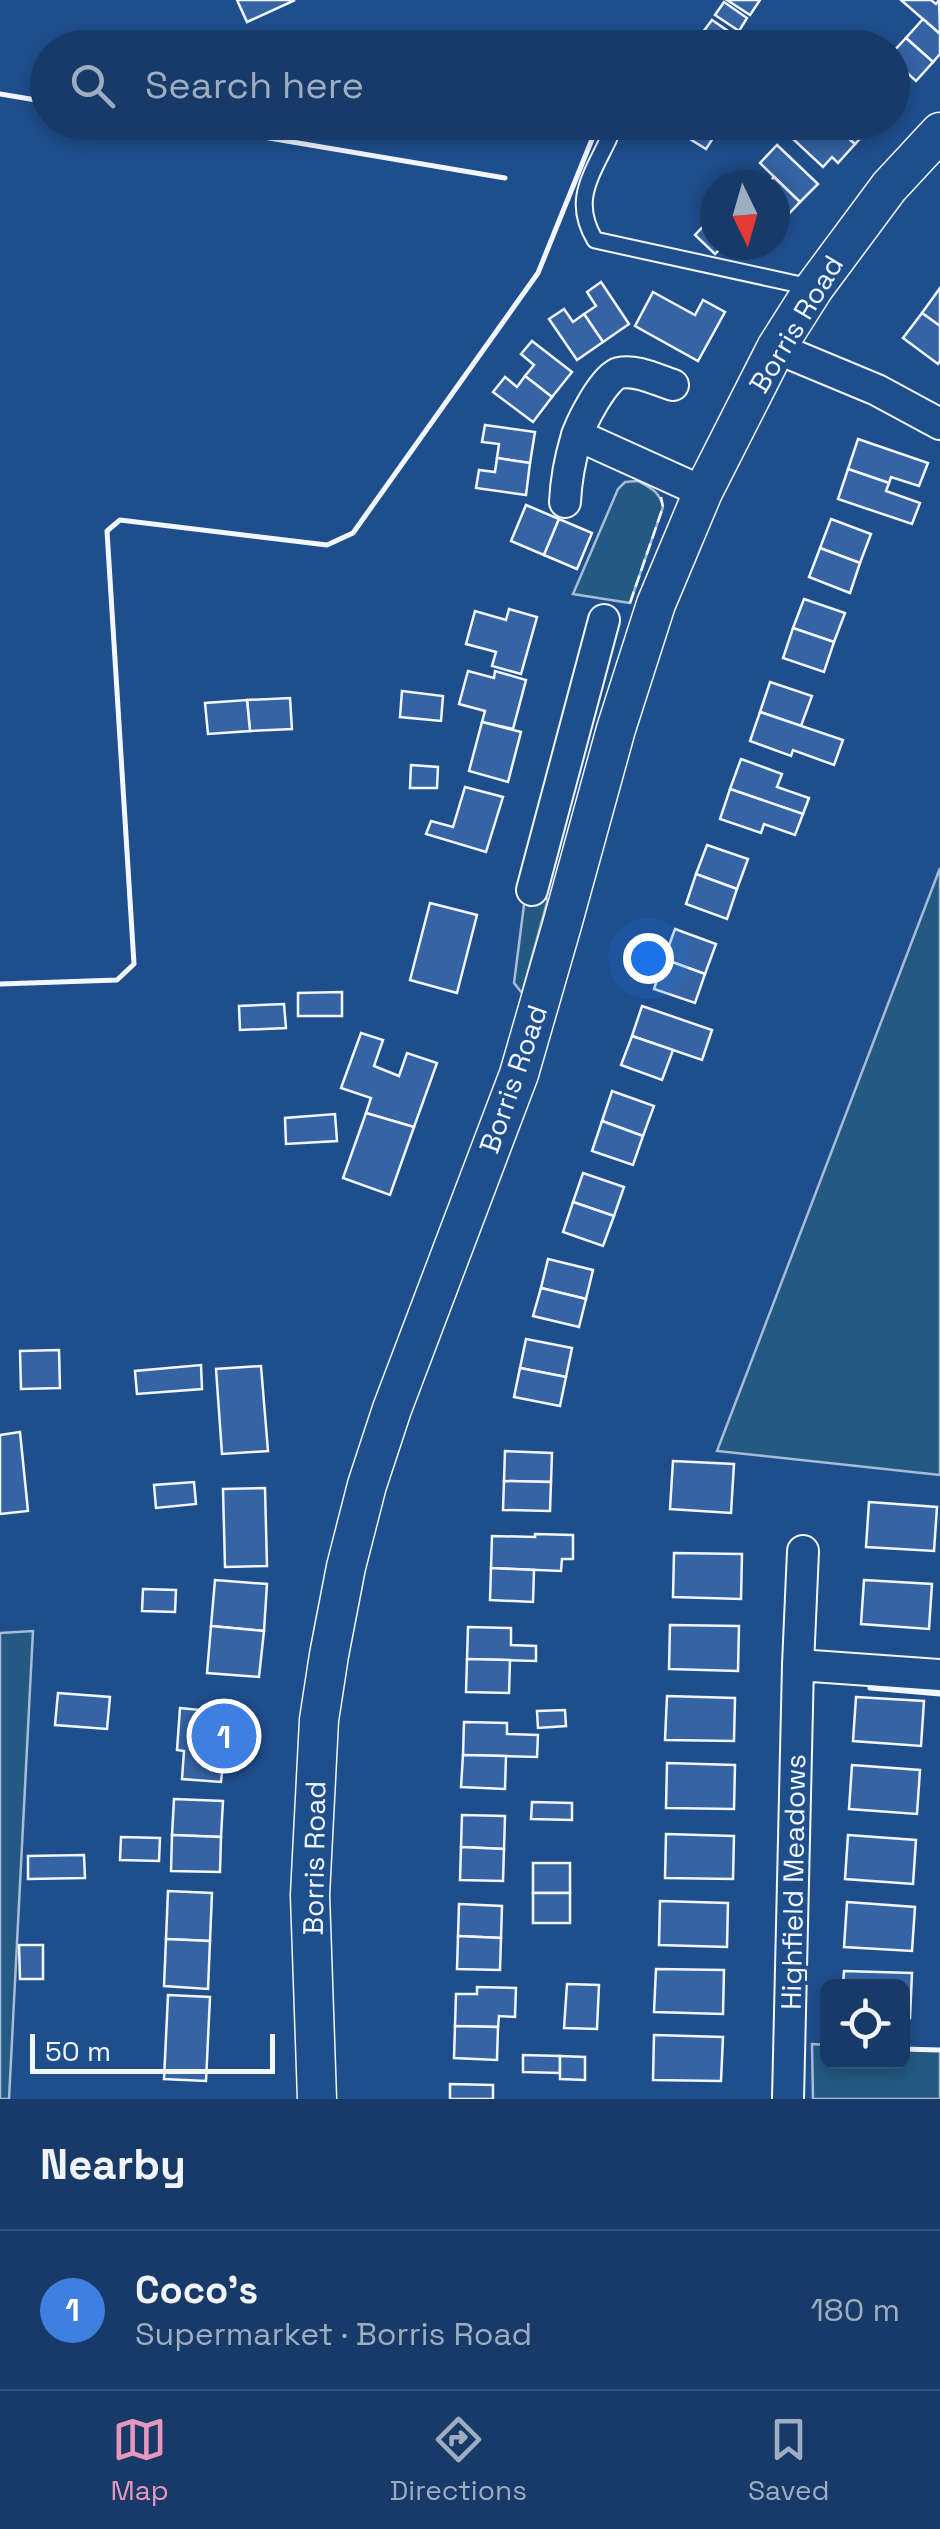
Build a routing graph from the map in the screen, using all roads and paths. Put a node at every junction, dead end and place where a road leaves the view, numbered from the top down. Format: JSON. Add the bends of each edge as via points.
{"nodes":[{"id":1,"x":940,"y":132,"type":"edge"},
{"id":2,"x":608,"y":140,"type":"edge"},
{"id":3,"x":814,"y":288,"type":"junction"},
{"id":4,"x":776,"y":348,"type":"junction"},
{"id":5,"x":674,"y":384,"type":"dead end"},
{"id":6,"x":940,"y":424,"type":"edge"},
{"id":7,"x":577,"y":434,"type":"junction"},
{"id":8,"x":703,"y":492,"type":"junction"},
{"id":9,"x":564,"y":502,"type":"dead end"},
{"id":10,"x":604,"y":620,"type":"dead end"},
{"id":11,"x":569,"y":750,"type":"junction"},
{"id":12,"x":607,"y":762,"type":"junction"},
{"id":13,"x":532,"y":890,"type":"dead end"},
{"id":14,"x":803,"y":1551,"type":"dead end"},
{"id":15,"x":798,"y":1665,"type":"junction"},
{"id":16,"x":940,"y":1675,"type":"edge"},
{"id":17,"x":317,"y":2099,"type":"edge"},
{"id":18,"x":788,"y":2099,"type":"edge"}],
"edges":[{"from":1,"to":3,"type":"street","name":"Borris Road","via":[[889,187]]},
{"from":2,"to":3,"type":"lane","via":[[584,192],[584,222],[595,240]]},
{"from":3,"to":4,"type":"street","name":"Borris Road"},
{"from":4,"to":6,"type":"street"},
{"from":4,"to":8,"type":"street","name":"Borris Road"},
{"from":5,"to":7,"type":"street","via":[[621,372],[610,378]]},
{"from":7,"to":8,"type":"street"},
{"from":7,"to":9,"type":"street"},
{"from":8,"to":12,"type":"street","name":"Borris Road","via":[[656,604]]},
{"from":10,"to":11,"type":"street"},
{"from":11,"to":12,"type":"street"},
{"from":11,"to":13,"type":"street"},
{"from":12,"to":17,"type":"street","name":"Borris Road","via":[[518,1074],[392,1409],[346,1567],[328,1655],[314,1804]]},
{"from":14,"to":15,"type":"street","name":"Highfield Meadows"},
{"from":15,"to":16,"type":"street"},
{"from":15,"to":18,"type":"street","name":"Highfield Meadows"}]}
